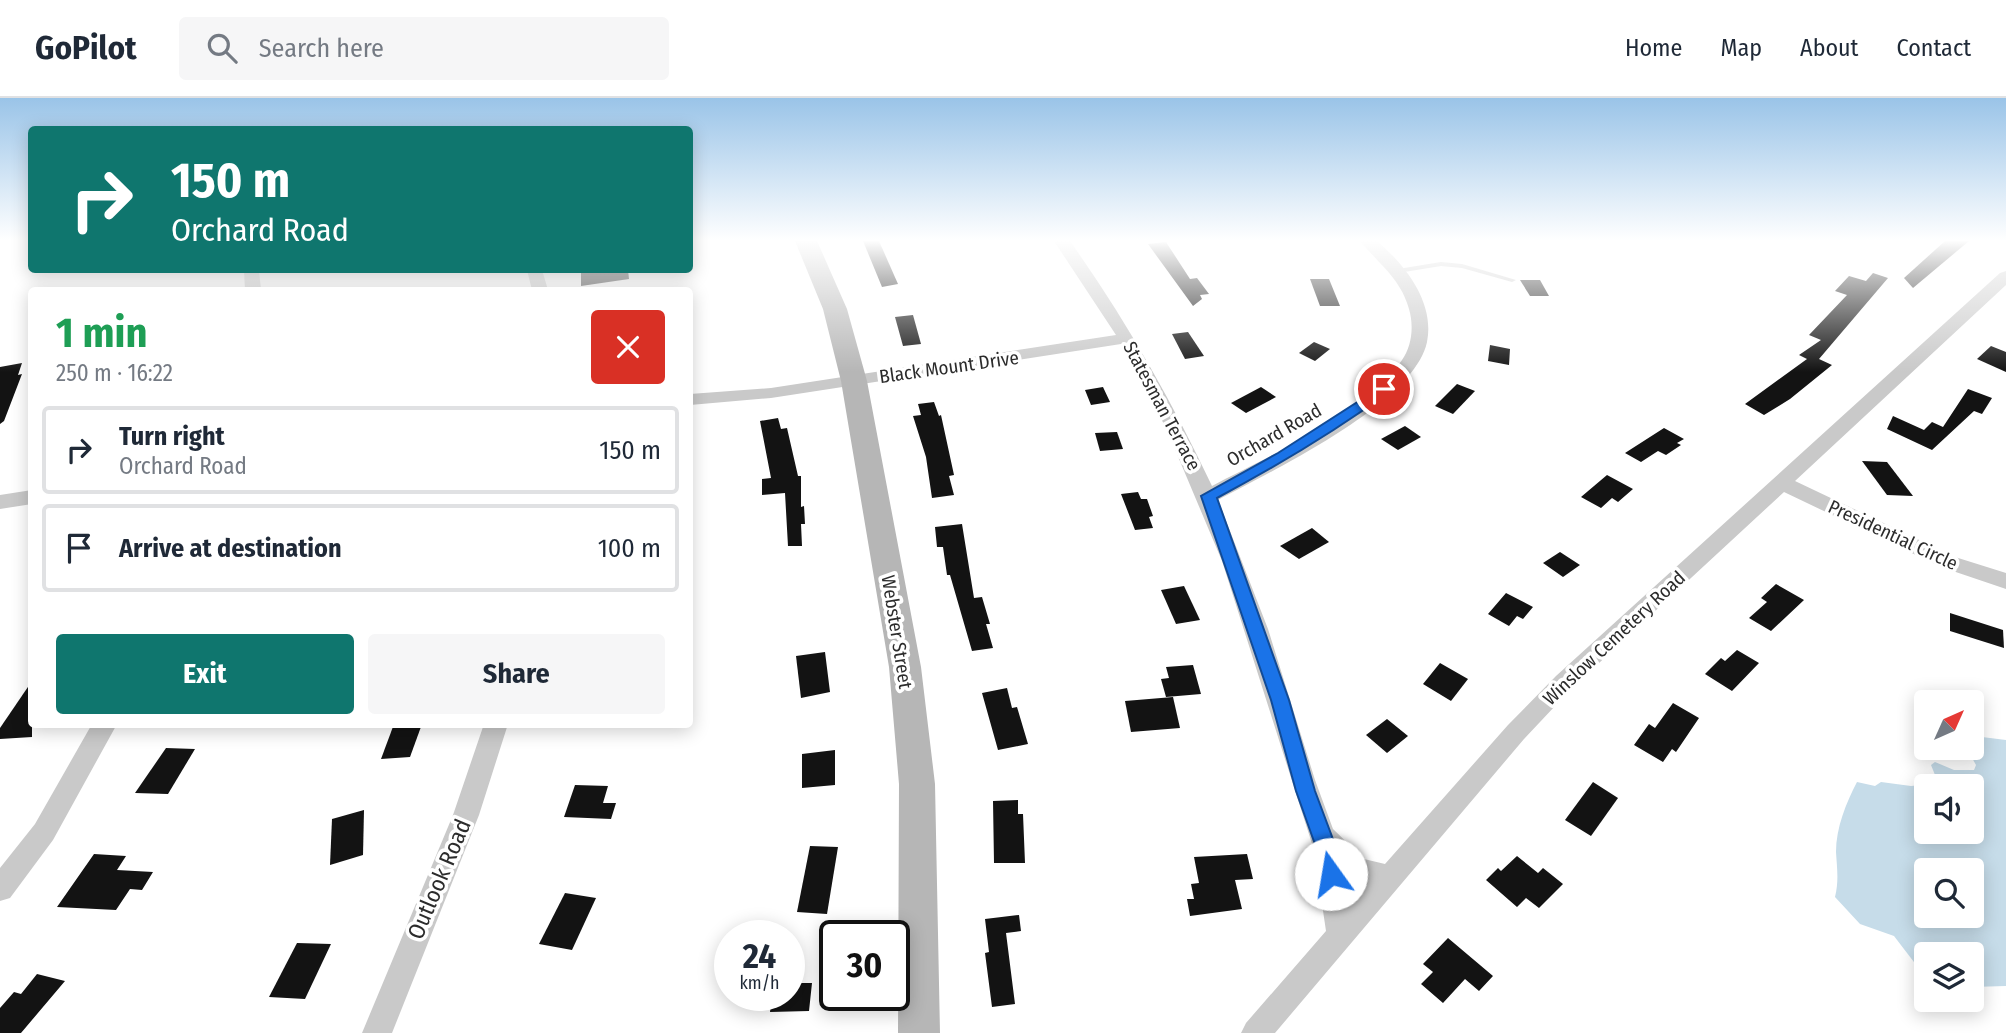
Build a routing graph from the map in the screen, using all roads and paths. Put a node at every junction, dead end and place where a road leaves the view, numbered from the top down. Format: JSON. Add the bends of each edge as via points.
{"nodes":[{"id":1,"x":825,"y":285,"type":"edge"},
{"id":2,"x":1091,"y":285,"type":"edge"},
{"id":3,"x":1407,"y":285,"type":"edge"},
{"id":4,"x":1997,"y":285,"type":"edge"},
{"id":5,"x":1126,"y":338,"type":"junction"},
{"id":6,"x":854,"y":381,"type":"junction"},
{"id":7,"x":771,"y":393,"type":"junction"},
{"id":8,"x":693,"y":400,"type":"edge"},
{"id":9,"x":693,"y":408,"type":"edge"},
{"id":10,"x":1782,"y":482,"type":"junction"},
{"id":11,"x":1209,"y":496,"type":"junction"},
{"id":12,"x":28,"y":498,"type":"edge"},
{"id":13,"x":0,"y":502,"type":"edge"},
{"id":14,"x":28,"y":510,"type":"edge"},
{"id":15,"x":0,"y":514,"type":"edge"},
{"id":16,"x":2006,"y":581,"type":"edge"},
{"id":17,"x":103,"y":728,"type":"edge"},
{"id":18,"x":495,"y":728,"type":"edge"},
{"id":19,"x":1317,"y":823,"type":"junction"},
{"id":20,"x":1391,"y":877,"type":"junction"},
{"id":21,"x":0,"y":889,"type":"edge"},
{"id":22,"x":1340,"y":934,"type":"junction"},
{"id":23,"x":377,"y":1033,"type":"edge"},
{"id":24,"x":919,"y":1033,"type":"edge"},
{"id":25,"x":1256,"y":1033,"type":"edge"}],
"edges":[{"from":1,"to":6,"type":"street","name":"Webster Street"},
{"from":2,"to":5,"type":"street","name":"Statesman Terrace"},
{"from":3,"to":11,"type":"street","name":"Orchard Road","via":[[1420,326],[1412,359],[1397,378],[1338,423]]},
{"from":4,"to":10,"type":"street","name":"Winslow Cemetery Road"},
{"from":5,"to":6,"type":"street","name":"Black Mount Drive"},
{"from":5,"to":11,"type":"street","name":"Statesman Terrace"},
{"from":6,"to":7,"type":"street","name":"Black Mount Drive"},
{"from":6,"to":24,"type":"street","name":"Webster Street","via":[[905,667],[916,771]]},
{"from":7,"to":8,"type":"street","name":"Black Mount Drive"},
{"from":7,"to":9,"type":"street","name":"Black Mount Drive"},
{"from":10,"to":16,"type":"street","name":"Presidential Circle","via":[[1948,562]]},
{"from":10,"to":20,"type":"street","name":"Winslow Cemetery Road","via":[[1554,692]]},
{"from":11,"to":19,"type":"street","name":"Statesman Terrace"},
{"from":12,"to":13,"type":"street"},
{"from":14,"to":15,"type":"street"},
{"from":17,"to":21,"type":"street","via":[[44,832]]},
{"from":18,"to":23,"type":"street","name":"Outlook Road","via":[[473,799]]},
{"from":19,"to":20,"type":"street","name":"Statesman Terrace","via":[[1348,864],[1367,875]]},
{"from":19,"to":22,"type":"street","name":"Statesman Terrace","via":[[1327,850]]},
{"from":20,"to":22,"type":"street","name":"Winslow Cemetery Road"},
{"from":22,"to":25,"type":"street","name":"Winslow Cemetery Road"}]}
